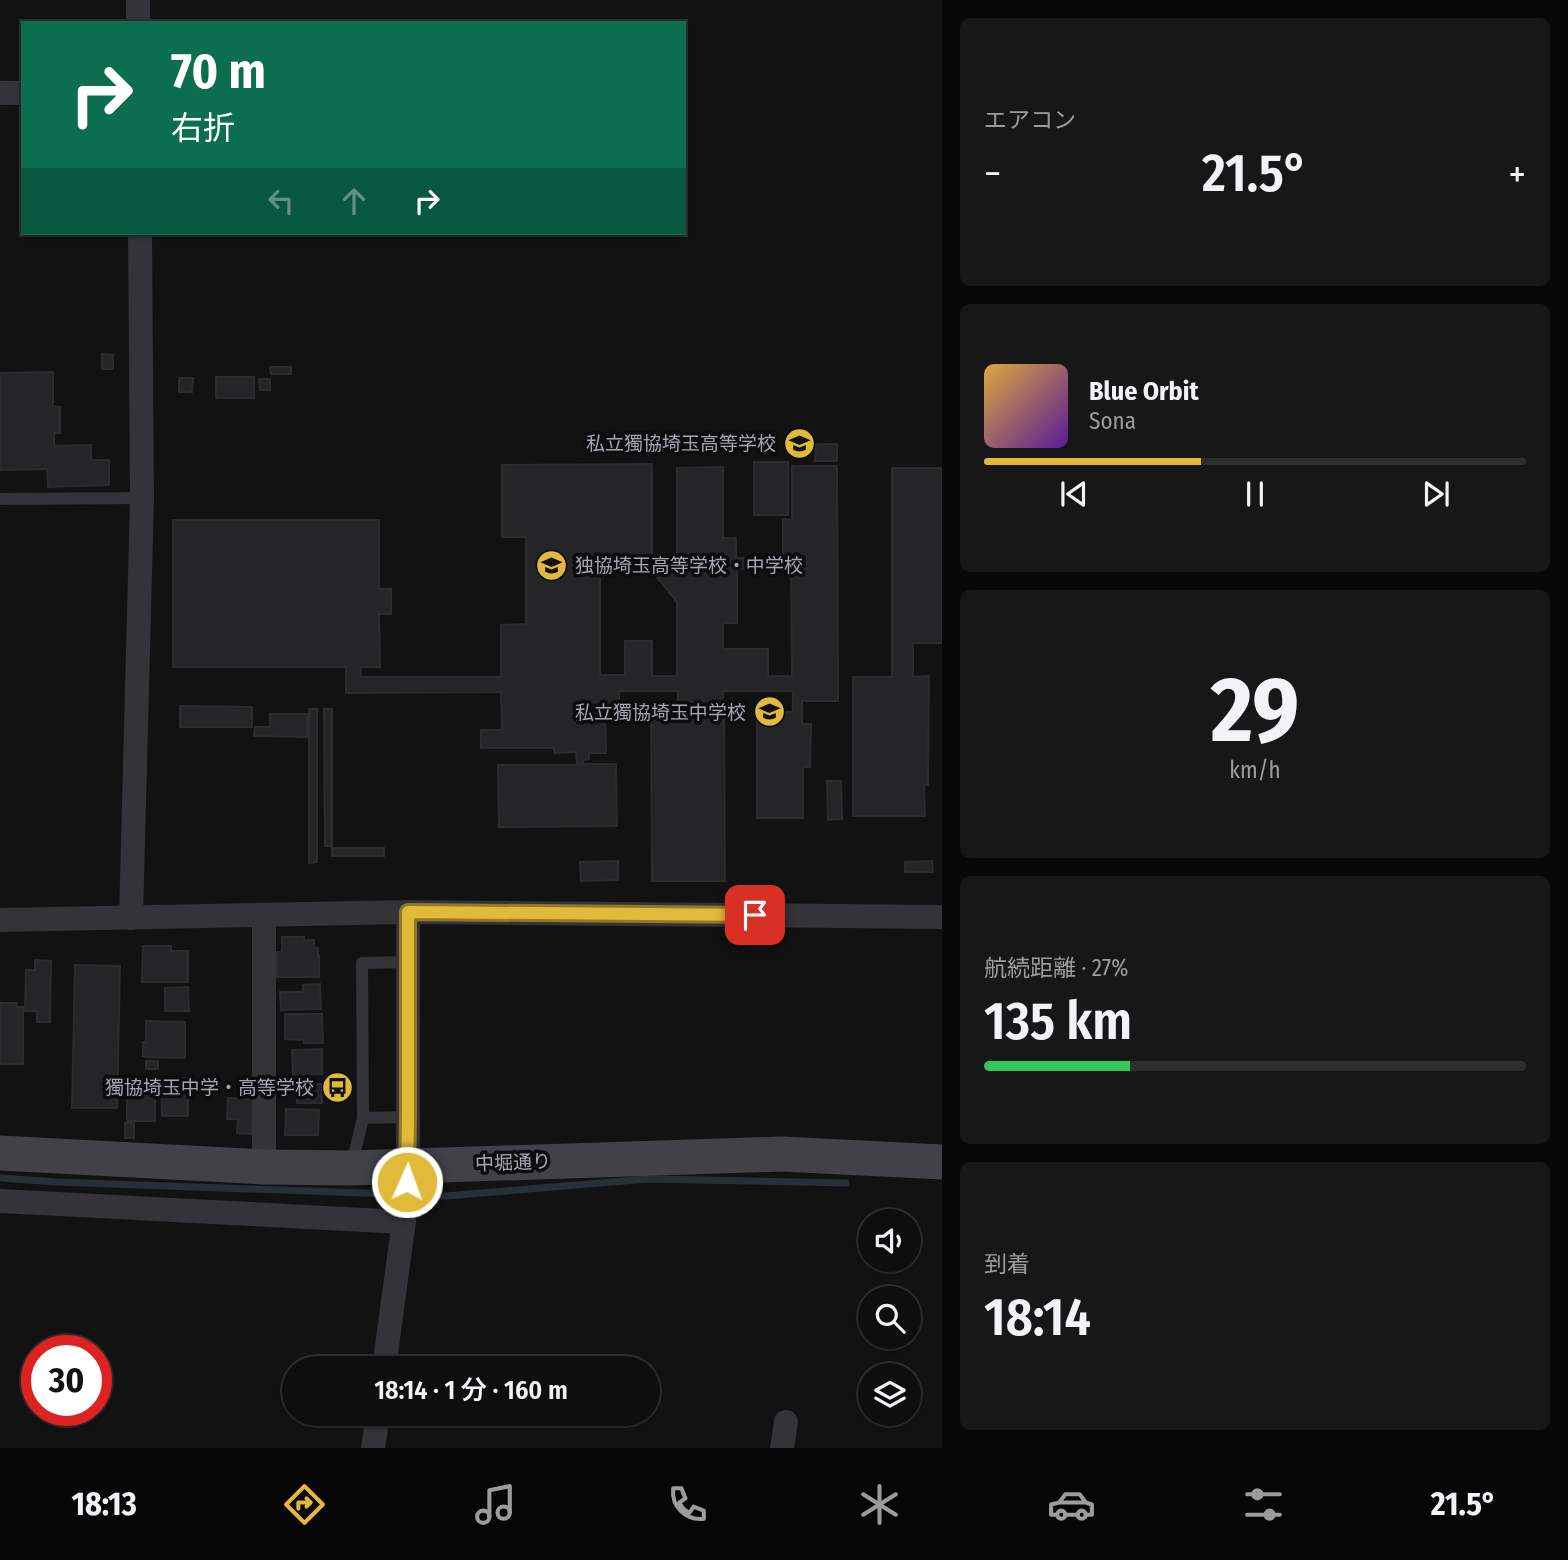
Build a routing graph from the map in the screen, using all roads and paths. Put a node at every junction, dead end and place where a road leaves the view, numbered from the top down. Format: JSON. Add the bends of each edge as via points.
{"nodes":[{"id":1,"x":138,"y":0,"type":"edge"},
{"id":2,"x":138,"y":21,"type":"edge"},
{"id":3,"x":0,"y":93,"type":"edge"},
{"id":4,"x":21,"y":93,"type":"edge"},
{"id":5,"x":140,"y":235,"type":"edge"},
{"id":6,"x":142,"y":498,"type":"junction"},
{"id":7,"x":0,"y":499,"type":"edge"},
{"id":8,"x":408,"y":912,"type":"junction"},
{"id":9,"x":264,"y":915,"type":"junction"},
{"id":10,"x":942,"y":917,"type":"edge"},
{"id":11,"x":131,"y":918,"type":"junction"},
{"id":12,"x":0,"y":920,"type":"edge"},
{"id":13,"x":408,"y":962,"type":"junction"},
{"id":14,"x":408,"y":1117,"type":"junction"},
{"id":15,"x":363,"y":1118,"type":"junction"},
{"id":16,"x":0,"y":1153,"type":"edge"},
{"id":17,"x":942,"y":1162,"type":"edge"},
{"id":18,"x":264,"y":1167,"type":"junction"},
{"id":19,"x":351,"y":1168,"type":"junction"},
{"id":20,"x":407,"y":1174,"type":"junction"},
{"id":21,"x":0,"y":1201,"type":"edge"},
{"id":22,"x":404,"y":1218,"type":"junction"},
{"id":23,"x":386,"y":1356,"type":"edge"},
{"id":24,"x":786,"y":1422,"type":"dead end"},
{"id":25,"x":376,"y":1426,"type":"edge"},
{"id":26,"x":373,"y":1448,"type":"edge"},
{"id":27,"x":782,"y":1448,"type":"edge"}],
"edges":[{"from":1,"to":2,"type":"street"},
{"from":3,"to":4,"type":"street"},
{"from":5,"to":6,"type":"street"},
{"from":6,"to":7,"type":"lane"},
{"from":6,"to":11,"type":"street"},
{"from":8,"to":9,"type":"street"},
{"from":8,"to":10,"type":"street"},
{"from":8,"to":13,"type":"street"},
{"from":9,"to":11,"type":"street"},
{"from":9,"to":18,"type":"street"},
{"from":11,"to":12,"type":"street"},
{"from":13,"to":14,"type":"street"},
{"from":13,"to":15,"type":"lane","via":[[362,963]]},
{"from":14,"to":15,"type":"lane"},
{"from":14,"to":20,"type":"street"},
{"from":15,"to":19,"type":"lane"},
{"from":16,"to":18,"type":"street","name":"中堀通り"},
{"from":17,"to":20,"type":"street","name":"中堀通り","via":[[782,1154]]},
{"from":18,"to":19,"type":"street","name":"中堀通り"},
{"from":19,"to":20,"type":"street","name":"中堀通り"},
{"from":20,"to":22,"type":"street"},
{"from":21,"to":22,"type":"street"},
{"from":22,"to":23,"type":"street"},
{"from":24,"to":27,"type":"street"},
{"from":25,"to":26,"type":"street"}]}
